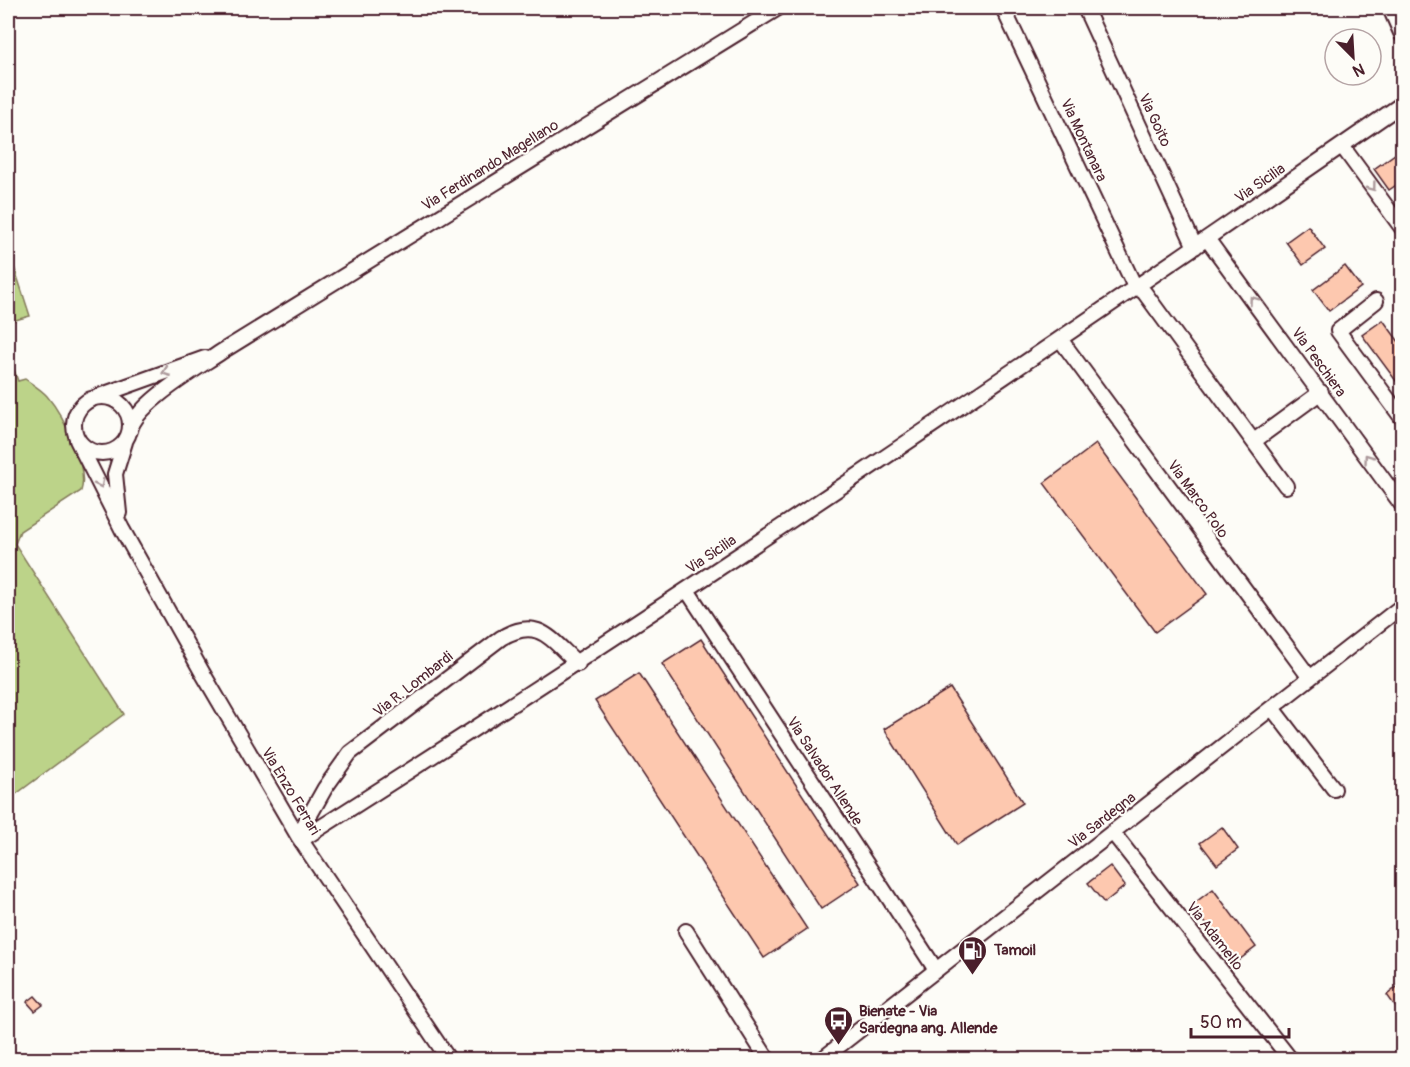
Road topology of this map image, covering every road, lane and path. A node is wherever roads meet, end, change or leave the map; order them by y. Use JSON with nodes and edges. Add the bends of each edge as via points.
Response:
{"nodes":[{"id":1,"x":778,"y":8,"type":"edge"},
{"id":2,"x":1003,"y":8,"type":"edge"},
{"id":3,"x":1084,"y":8,"type":"edge"},
{"id":4,"x":1390,"y":8,"type":"edge"},
{"id":5,"x":1402,"y":35,"type":"edge"},
{"id":6,"x":1402,"y":104,"type":"edge"},
{"id":7,"x":1342,"y":146,"type":"junction"},
{"id":8,"x":1402,"y":228,"type":"edge"},
{"id":9,"x":1208,"y":240,"type":"junction"},
{"id":10,"x":1196,"y":247,"type":"junction"},
{"id":11,"x":1135,"y":288,"type":"junction"},
{"id":12,"x":1376,"y":301,"type":"dead end"},
{"id":13,"x":1060,"y":339,"type":"junction"},
{"id":14,"x":221,"y":352,"type":"junction"},
{"id":15,"x":1321,"y":392,"type":"junction"},
{"id":16,"x":99,"y":396,"type":"junction"},
{"id":17,"x":1402,"y":418,"type":"edge"},
{"id":18,"x":127,"y":437,"type":"junction"},
{"id":19,"x":77,"y":440,"type":"junction"},
{"id":20,"x":1254,"y":441,"type":"junction"},
{"id":21,"x":1286,"y":486,"type":"dead end"},
{"id":22,"x":1402,"y":505,"type":"edge"},
{"id":23,"x":122,"y":529,"type":"junction"},
{"id":24,"x":687,"y":590,"type":"junction"},
{"id":25,"x":1402,"y":606,"type":"edge"},
{"id":26,"x":578,"y":664,"type":"junction"},
{"id":27,"x":1310,"y":678,"type":"junction"},
{"id":28,"x":1272,"y":708,"type":"junction"},
{"id":29,"x":1334,"y":789,"type":"dead end"},
{"id":30,"x":1113,"y":833,"type":"junction"},
{"id":31,"x":300,"y":838,"type":"junction"},
{"id":32,"x":686,"y":931,"type":"dead end"},
{"id":33,"x":936,"y":970,"type":"junction"},
{"id":34,"x":449,"y":1059,"type":"edge"},
{"id":35,"x":768,"y":1059,"type":"edge"},
{"id":36,"x":821,"y":1059,"type":"edge"},
{"id":37,"x":1291,"y":1059,"type":"edge"}],
"edges":[{"from":1,"to":14,"type":"street","name":"Via Ferdinando Magellano"},
{"from":2,"to":11,"type":"street","name":"Via Montanara"},
{"from":3,"to":10,"type":"street","name":"Via Goito"},
{"from":4,"to":5,"type":"street"},
{"from":6,"to":7,"type":"street","name":"Via Sicilia"},
{"from":7,"to":8,"type":"street","one_way":true},
{"from":7,"to":9,"type":"street","name":"Via Sicilia"},
{"from":9,"to":10,"type":"street","name":"Via Sicilia"},
{"from":15,"to":9,"type":"street","name":"Via Peschiera","one_way":true},
{"from":10,"to":11,"type":"street","name":"Via Sicilia"},
{"from":11,"to":13,"type":"street","name":"Via Sicilia"},
{"from":11,"to":20,"type":"street","via":[[1144,292]]},
{"from":12,"to":17,"type":"street","via":[[1338,331]]},
{"from":13,"to":24,"type":"street","name":"Via Sicilia"},
{"from":13,"to":27,"type":"street","name":"Via Marco Polo"},
{"from":14,"to":16,"type":"street","name":"Via Ferdinando Magellano","one_way":true},
{"from":14,"to":18,"type":"street","name":"Via Ferdinando Magellano","via":[[146,406],[131,422]]},
{"from":15,"to":20,"type":"street"},
{"from":22,"to":15,"type":"street","name":"Via Peschiera","one_way":true},
{"from":16,"to":18,"type":"street","via":[[108,396],[123,406],[130,422]]},
{"from":16,"to":19,"type":"street","via":[[77,410],[73,425]]},
{"from":18,"to":19,"type":"street","via":[[118,448],[100,453]]},
{"from":18,"to":23,"type":"street","name":"Via Enzo Ferrari","via":[[115,474]]},
{"from":19,"to":23,"type":"street","name":"Via Enzo Ferrari","one_way":true},
{"from":20,"to":21,"type":"street"},
{"from":23,"to":31,"type":"street","name":"Via Enzo Ferrari"},
{"from":24,"to":26,"type":"street","name":"Via Sicilia"},
{"from":24,"to":33,"type":"street","name":"Via Salvador Allende"},
{"from":25,"to":27,"type":"street","name":"Via Sardegna"},
{"from":26,"to":31,"type":"street","name":"Via Sicilia"},
{"from":26,"to":31,"type":"street","name":"Via R. Lombardi","via":[[543,632],[530,627],[501,638],[350,753],[325,788]]},
{"from":27,"to":28,"type":"street","name":"Via Sardegna"},
{"from":28,"to":29,"type":"street"},
{"from":28,"to":30,"type":"street","name":"Via Sardegna"},
{"from":30,"to":33,"type":"street","name":"Via Sardegna"},
{"from":30,"to":37,"type":"street","name":"Via Adamello"},
{"from":31,"to":34,"type":"street","name":"Via Enzo Ferrari"},
{"from":32,"to":35,"type":"street"},
{"from":33,"to":36,"type":"street","name":"Via Sardegna"}]}
